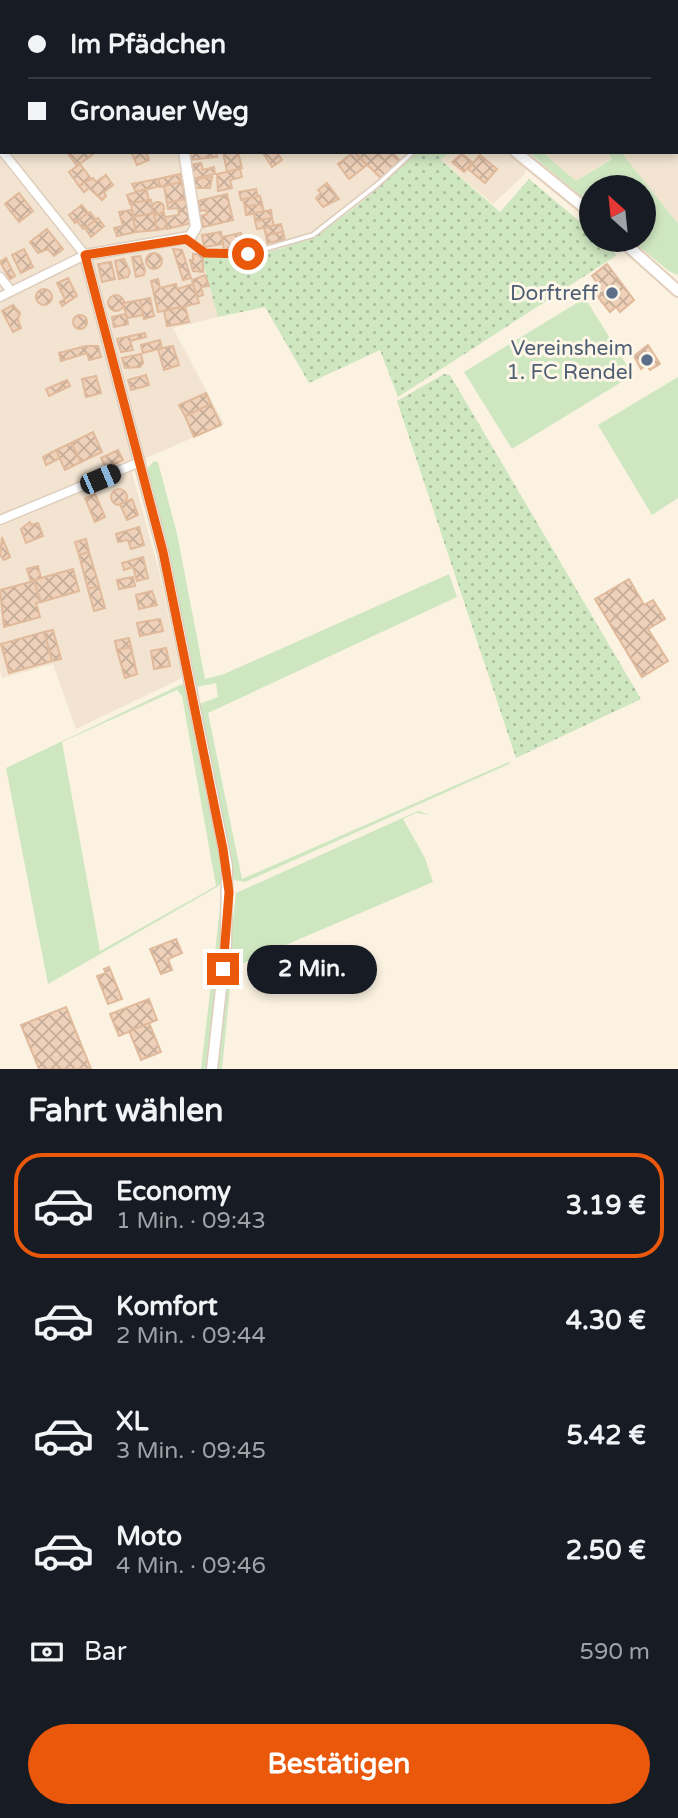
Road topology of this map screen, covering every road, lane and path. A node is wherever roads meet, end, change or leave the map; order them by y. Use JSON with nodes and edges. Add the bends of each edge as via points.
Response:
{"nodes":[{"id":1,"x":5,"y":154,"type":"edge"},
{"id":2,"x":184,"y":154,"type":"edge"},
{"id":3,"x":411,"y":154,"type":"edge"},
{"id":4,"x":518,"y":154,"type":"edge"},
{"id":5,"x":579,"y":203,"type":"edge"},
{"id":6,"x":186,"y":239,"type":"junction"},
{"id":7,"x":635,"y":252,"type":"edge"},
{"id":8,"x":85,"y":255,"type":"junction"},
{"id":9,"x":0,"y":277,"type":"edge"},
{"id":10,"x":675,"y":286,"type":"edge"},
{"id":11,"x":11,"y":291,"type":"junction"},
{"id":12,"x":0,"y":297,"type":"edge"},
{"id":13,"x":140,"y":462,"type":"junction"},
{"id":14,"x":0,"y":520,"type":"edge"},
{"id":15,"x":212,"y":1069,"type":"edge"}],
"edges":[{"from":1,"to":8,"type":"street"},
{"from":2,"to":6,"type":"street","via":[[196,227]]},
{"from":3,"to":6,"type":"lane","via":[[313,235],[248,254],[205,253]]},
{"from":4,"to":5,"type":"main road"},
{"from":6,"to":8,"type":"street"},
{"from":7,"to":10,"type":"main road"},
{"from":8,"to":11,"type":"street"},
{"from":8,"to":13,"type":"street"},
{"from":9,"to":11,"type":"street"},
{"from":11,"to":12,"type":"street"},
{"from":13,"to":14,"type":"street"},
{"from":13,"to":15,"type":"street","via":[[163,552],[227,866],[226,944]]}]}
